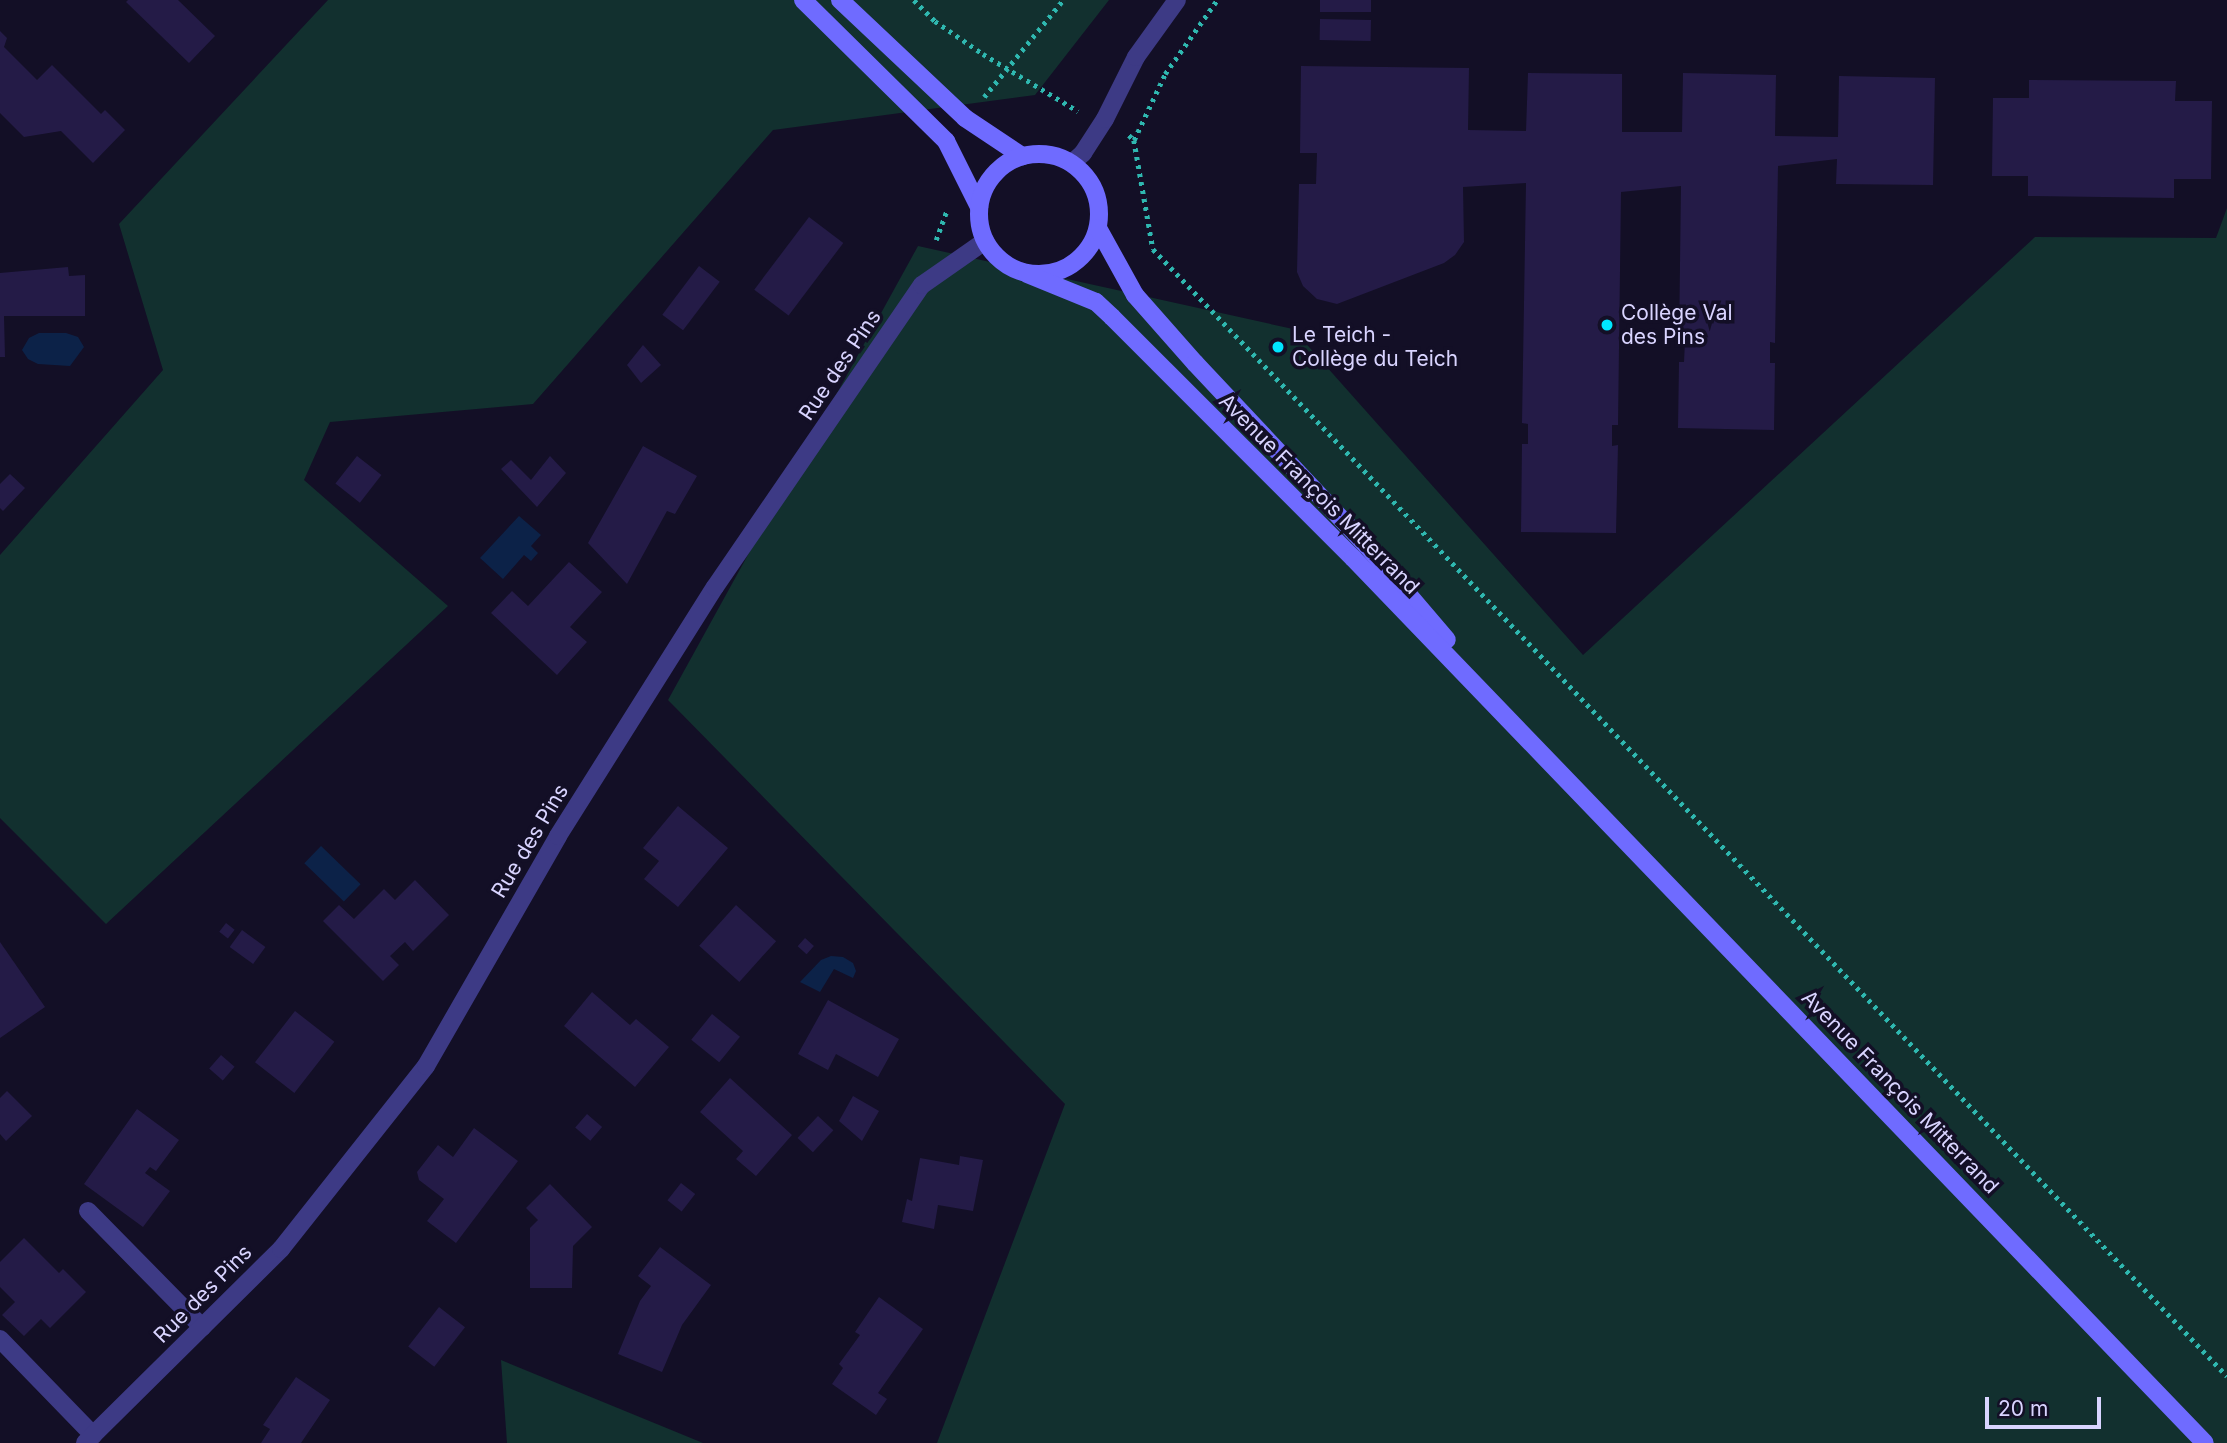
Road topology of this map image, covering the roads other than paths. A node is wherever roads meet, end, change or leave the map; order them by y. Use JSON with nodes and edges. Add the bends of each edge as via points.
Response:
{"nodes":[{"id":1,"x":803,"y":0,"type":"edge"},
{"id":2,"x":840,"y":0,"type":"edge"},
{"id":3,"x":1177,"y":0,"type":"edge"},
{"id":4,"x":1022,"y":156,"type":"junction"},
{"id":5,"x":1072,"y":163,"type":"junction"},
{"id":6,"x":979,"y":207,"type":"junction"},
{"id":7,"x":1098,"y":228,"type":"junction"},
{"id":8,"x":985,"y":241,"type":"junction"},
{"id":9,"x":1027,"y":274,"type":"junction"},
{"id":10,"x":1560,"y":773,"type":"junction"},
{"id":11,"x":88,"y":1212,"type":"dead end"},
{"id":12,"x":202,"y":1327,"type":"junction"},
{"id":13,"x":0,"y":1339,"type":"edge"},
{"id":14,"x":89,"y":1439,"type":"edge"},
{"id":15,"x":2205,"y":1443,"type":"edge"}],
"edges":[{"from":1,"to":6,"type":"main road","via":[[946,141]]},
{"from":2,"to":4,"type":"main road","via":[[965,118]]},
{"from":3,"to":5,"type":"street","via":[[1136,57],[1105,119]]},
{"from":4,"to":5,"type":"main road","via":[[1056,156]]},
{"from":4,"to":6,"type":"main road","via":[[993,175]]},
{"from":5,"to":7,"type":"main road","via":[[1095,191]]},
{"from":6,"to":8,"type":"main road"},
{"from":7,"to":9,"type":"main road","via":[[1079,260],[1063,270]]},
{"from":7,"to":10,"type":"main road","name":"Avenue François Mitterrand","via":[[1135,295],[1367,545]]},
{"from":8,"to":9,"type":"main road","via":[[995,256]]},
{"from":8,"to":12,"type":"street","name":"Rue des Pins","via":[[922,285],[715,587],[558,836],[426,1066],[281,1249]]},
{"from":9,"to":10,"type":"main road","name":"Avenue François Mitterrand","via":[[1096,302]]},
{"from":10,"to":15,"type":"main road","name":"Avenue François Mitterrand"},
{"from":11,"to":12,"type":"street"},
{"from":12,"to":14,"type":"street","name":"Rue des Pins"},
{"from":13,"to":14,"type":"street"}]}
